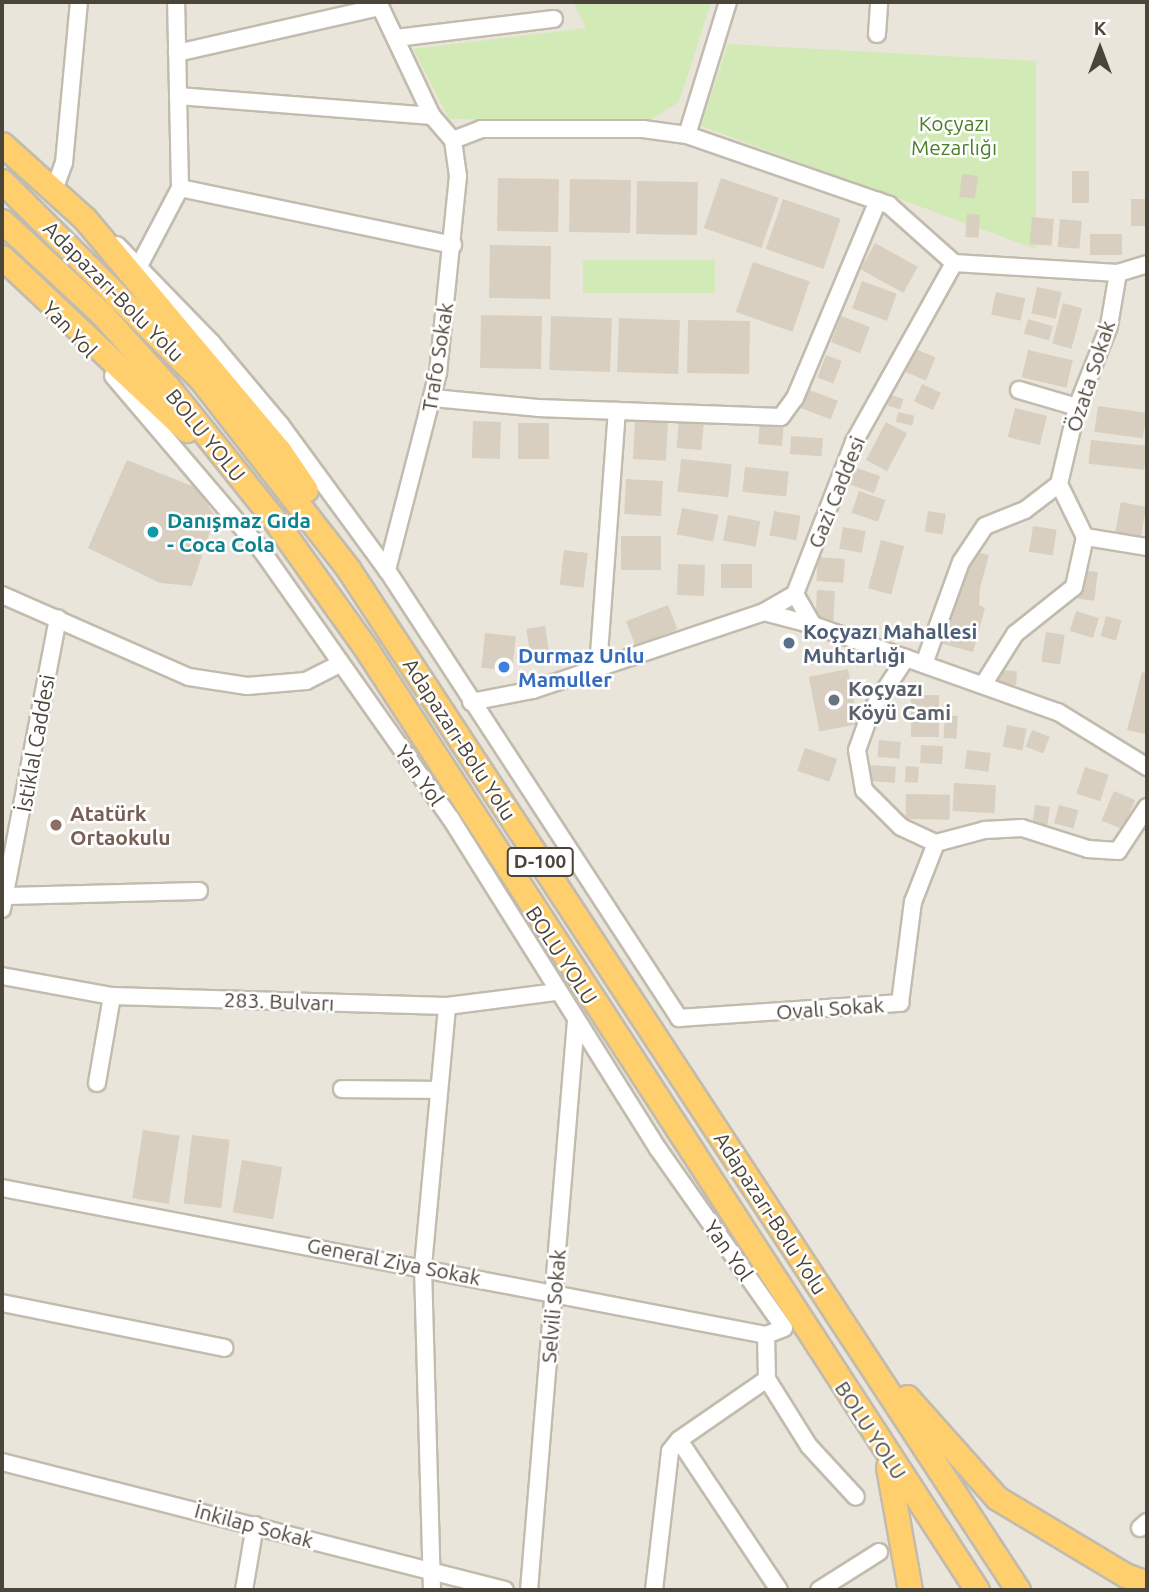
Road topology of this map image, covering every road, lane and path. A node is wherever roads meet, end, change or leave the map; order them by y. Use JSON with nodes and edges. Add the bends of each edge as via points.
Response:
{"nodes":[{"id":1,"x":79,"y":2,"type":"edge"},
{"id":2,"x":176,"y":2,"type":"edge"},
{"id":3,"x":728,"y":2,"type":"edge"},
{"id":4,"x":879,"y":2,"type":"edge"},
{"id":5,"x":379,"y":4,"type":"edge"},
{"id":6,"x":554,"y":19,"type":"dead end"},
{"id":7,"x":877,"y":34,"type":"dead end"},
{"id":8,"x":396,"y":38,"type":"junction"},
{"id":9,"x":177,"y":53,"type":"junction"},
{"id":10,"x":178,"y":96,"type":"junction"},
{"id":11,"x":432,"y":116,"type":"junction"},
{"id":12,"x":687,"y":135,"type":"junction"},
{"id":13,"x":453,"y":140,"type":"junction"},
{"id":14,"x":2,"y":144,"type":"edge"},
{"id":15,"x":2,"y":181,"type":"edge"},
{"id":16,"x":180,"y":188,"type":"junction"},
{"id":17,"x":54,"y":190,"type":"junction"},
{"id":18,"x":878,"y":201,"type":"junction"},
{"id":19,"x":85,"y":219,"type":"junction"},
{"id":20,"x":2,"y":221,"type":"edge"},
{"id":21,"x":453,"y":245,"type":"junction"},
{"id":22,"x":3,"y":258,"type":"edge"},
{"id":23,"x":954,"y":263,"type":"junction"},
{"id":24,"x":140,"y":264,"type":"junction"},
{"id":25,"x":1147,"y":264,"type":"edge"},
{"id":26,"x":1118,"y":273,"type":"junction"},
{"id":27,"x":1019,"y":390,"type":"dead end"},
{"id":28,"x":433,"y":398,"type":"junction"},
{"id":29,"x":1077,"y":407,"type":"junction"},
{"id":30,"x":617,"y":411,"type":"junction"},
{"id":31,"x":1059,"y":484,"type":"junction"},
{"id":32,"x":273,"y":518,"type":"junction"},
{"id":33,"x":1085,"y":537,"type":"junction"},
{"id":34,"x":1147,"y":547,"type":"edge"},
{"id":35,"x":349,"y":570,"type":"junction"},
{"id":36,"x":387,"y":570,"type":"junction"},
{"id":37,"x":795,"y":594,"type":"junction"},
{"id":38,"x":2,"y":595,"type":"edge"},
{"id":39,"x":764,"y":612,"type":"junction"},
{"id":40,"x":58,"y":618,"type":"junction"},
{"id":41,"x":813,"y":625,"type":"junction"},
{"id":42,"x":906,"y":658,"type":"junction"},
{"id":43,"x":341,"y":663,"type":"junction"},
{"id":44,"x":924,"y":664,"type":"junction"},
{"id":45,"x":598,"y":668,"type":"junction"},
{"id":46,"x":983,"y":685,"type":"junction"},
{"id":47,"x":471,"y":702,"type":"junction"},
{"id":48,"x":1147,"y":767,"type":"edge"},
{"id":49,"x":1147,"y":807,"type":"edge"},
{"id":50,"x":936,"y":844,"type":"junction"},
{"id":51,"x":199,"y":891,"type":"dead end"},
{"id":52,"x":4,"y":903,"type":"edge"},
{"id":53,"x":2,"y":975,"type":"edge"},
{"id":54,"x":557,"y":992,"type":"junction"},
{"id":55,"x":112,"y":996,"type":"junction"},
{"id":56,"x":447,"y":1006,"type":"junction"},
{"id":57,"x":576,"y":1021,"type":"junction"},
{"id":58,"x":97,"y":1083,"type":"dead end"},
{"id":59,"x":342,"y":1089,"type":"dead end"},
{"id":60,"x":439,"y":1090,"type":"junction"},
{"id":61,"x":2,"y":1188,"type":"edge"},
{"id":62,"x":423,"y":1266,"type":"junction"},
{"id":63,"x":554,"y":1292,"type":"junction"},
{"id":64,"x":825,"y":1295,"type":"junction"},
{"id":65,"x":2,"y":1303,"type":"edge"},
{"id":66,"x":766,"y":1335,"type":"junction"},
{"id":67,"x":225,"y":1348,"type":"dead end"},
{"id":68,"x":767,"y":1379,"type":"junction"},
{"id":69,"x":861,"y":1414,"type":"junction"},
{"id":70,"x":679,"y":1440,"type":"junction"},
{"id":71,"x":2,"y":1462,"type":"edge"},
{"id":72,"x":856,"y":1497,"type":"dead end"},
{"id":73,"x":255,"y":1525,"type":"junction"},
{"id":74,"x":879,"y":1552,"type":"dead end"},
{"id":75,"x":432,"y":1572,"type":"junction"},
{"id":76,"x":1147,"y":1583,"type":"edge"},
{"id":77,"x":244,"y":1590,"type":"edge"},
{"id":78,"x":432,"y":1590,"type":"edge"},
{"id":79,"x":505,"y":1590,"type":"edge"},
{"id":80,"x":529,"y":1590,"type":"edge"},
{"id":81,"x":654,"y":1590,"type":"edge"},
{"id":82,"x":779,"y":1590,"type":"edge"},
{"id":83,"x":819,"y":1590,"type":"edge"},
{"id":84,"x":910,"y":1590,"type":"edge"},
{"id":85,"x":977,"y":1590,"type":"edge"},
{"id":86,"x":1018,"y":1590,"type":"edge"}],
"edges":[{"from":1,"to":17,"type":"street","via":[[64,163]]},
{"from":2,"to":9,"type":"street"},
{"from":3,"to":12,"type":"street"},
{"from":4,"to":7,"type":"street"},
{"from":5,"to":8,"type":"street"},
{"from":5,"to":9,"type":"street"},
{"from":6,"to":8,"type":"street"},
{"from":8,"to":11,"type":"street"},
{"from":9,"to":10,"type":"street"},
{"from":10,"to":11,"type":"street"},
{"from":10,"to":16,"type":"street"},
{"from":11,"to":13,"type":"street"},
{"from":12,"to":13,"type":"street","via":[[643,130],[481,129]]},
{"from":12,"to":18,"type":"street"},
{"from":13,"to":21,"type":"street","name":"Trafo Sokak","via":[[458,176]]},
{"from":14,"to":17,"type":"highway"},
{"from":15,"to":35,"type":"highway","name":"Adapazarı-Bolu Yolu","number":"D-100","via":[[199,377]]},
{"from":16,"to":21,"type":"street"},
{"from":16,"to":24,"type":"street"},
{"from":17,"to":19,"type":"highway"},
{"from":18,"to":23,"type":"street","via":[[889,205]]},
{"from":18,"to":30,"type":"street","via":[[795,398],[781,417]]},
{"from":19,"to":24,"type":"street"},
{"from":19,"to":35,"type":"highway","via":[[279,450],[319,509]]},
{"from":20,"to":32,"type":"highway","name":"BOLU YOLU","number":"D-100","via":[[126,341]]},
{"from":21,"to":28,"type":"street","name":"Trafo Sokak"},
{"from":22,"to":32,"type":"highway","via":[[164,408]]},
{"from":22,"to":43,"type":"street","name":"Yan Yol","via":[[157,422],[262,551]]},
{"from":23,"to":26,"type":"street"},
{"from":23,"to":37,"type":"street","name":"Gazi Caddesi","via":[[855,442]]},
{"from":24,"to":36,"type":"street","via":[[280,425]]},
{"from":25,"to":26,"type":"street"},
{"from":26,"to":29,"type":"street","name":"Özata Sokak","via":[[1109,326]]},
{"from":27,"to":29,"type":"street"},
{"from":28,"to":30,"type":"street"},
{"from":28,"to":36,"type":"street","name":"Trafo Sokak"},
{"from":29,"to":31,"type":"street","name":"Özata Sokak"},
{"from":30,"to":45,"type":"street"},
{"from":31,"to":33,"type":"street"},
{"from":31,"to":44,"type":"street","via":[[1025,510],[985,526],[961,562]]},
{"from":32,"to":69,"type":"highway","name":"BOLU YOLU","number":"D-100","via":[[367,650]]},
{"from":33,"to":34,"type":"street"},
{"from":33,"to":46,"type":"street","via":[[1074,587],[1015,634]]},
{"from":35,"to":64,"type":"highway","name":"Adapazarı-Bolu Yolu","number":"D-100"},
{"from":36,"to":47,"type":"street"},
{"from":37,"to":39,"type":"street"},
{"from":37,"to":41,"type":"street"},
{"from":38,"to":40,"type":"street"},
{"from":39,"to":41,"type":"street"},
{"from":39,"to":45,"type":"street"},
{"from":40,"to":43,"type":"street","via":[[201,679],[247,686],[306,681]]},
{"from":40,"to":52,"type":"street","name":"İstiklal Caddesi"},
{"from":41,"to":42,"type":"street"},
{"from":42,"to":44,"type":"street"},
{"from":42,"to":50,"type":"street","via":[[871,711],[856,750],[864,790],[901,827]]},
{"from":43,"to":54,"type":"street","name":"Yan Yol","via":[[451,819]]},
{"from":44,"to":46,"type":"street"},
{"from":45,"to":47,"type":"street","via":[[533,690]]},
{"from":46,"to":48,"type":"street","via":[[1058,712]]},
{"from":47,"to":50,"type":"street","name":"Ovalı Sokak","via":[[679,1018],[900,1003],[912,902]]},
{"from":49,"to":50,"type":"street","via":[[1118,851],[1088,849],[1021,828],[985,830]]},
{"from":51,"to":52,"type":"street"},
{"from":53,"to":55,"type":"street","name":"283. Bulvarı"},
{"from":54,"to":56,"type":"street","name":"283. Bulvarı"},
{"from":54,"to":57,"type":"street","name":"Yan Yol"},
{"from":55,"to":56,"type":"street","name":"283. Bulvarı"},
{"from":55,"to":58,"type":"street"},
{"from":56,"to":60,"type":"street"},
{"from":57,"to":63,"type":"street","name":"Selvili Sokak"},
{"from":57,"to":66,"type":"street","name":"Yan Yol","via":[[658,1149],[784,1328]]},
{"from":59,"to":60,"type":"street"},
{"from":60,"to":62,"type":"street"},
{"from":61,"to":62,"type":"street","name":"General Ziya Sokak"},
{"from":62,"to":63,"type":"street","name":"General Ziya Sokak"},
{"from":62,"to":75,"type":"street"},
{"from":63,"to":66,"type":"street","name":"General Ziya Sokak"},
{"from":63,"to":80,"type":"street","name":"Selvili Sokak"},
{"from":64,"to":76,"type":"highway","via":[[945,1444],[997,1498],[1125,1575]]},
{"from":64,"to":86,"type":"highway","name":"Adapazarı-Bolu Yolu","number":"D-100"},
{"from":65,"to":67,"type":"street"},
{"from":66,"to":68,"type":"street"},
{"from":68,"to":70,"type":"street"},
{"from":68,"to":72,"type":"street","via":[[809,1446]]},
{"from":69,"to":84,"type":"highway","via":[[893,1476]]},
{"from":69,"to":85,"type":"highway","name":"BOLU YOLU","number":"D-100"},
{"from":70,"to":81,"type":"street","via":[[670,1451]]},
{"from":70,"to":82,"type":"street"},
{"from":71,"to":73,"type":"street","name":"İnkilap Sokak"},
{"from":73,"to":75,"type":"street","name":"İnkilap Sokak"},
{"from":73,"to":77,"type":"street"},
{"from":74,"to":83,"type":"street"},
{"from":75,"to":78,"type":"street"},
{"from":75,"to":79,"type":"street","name":"İnkilap Sokak"}]}
